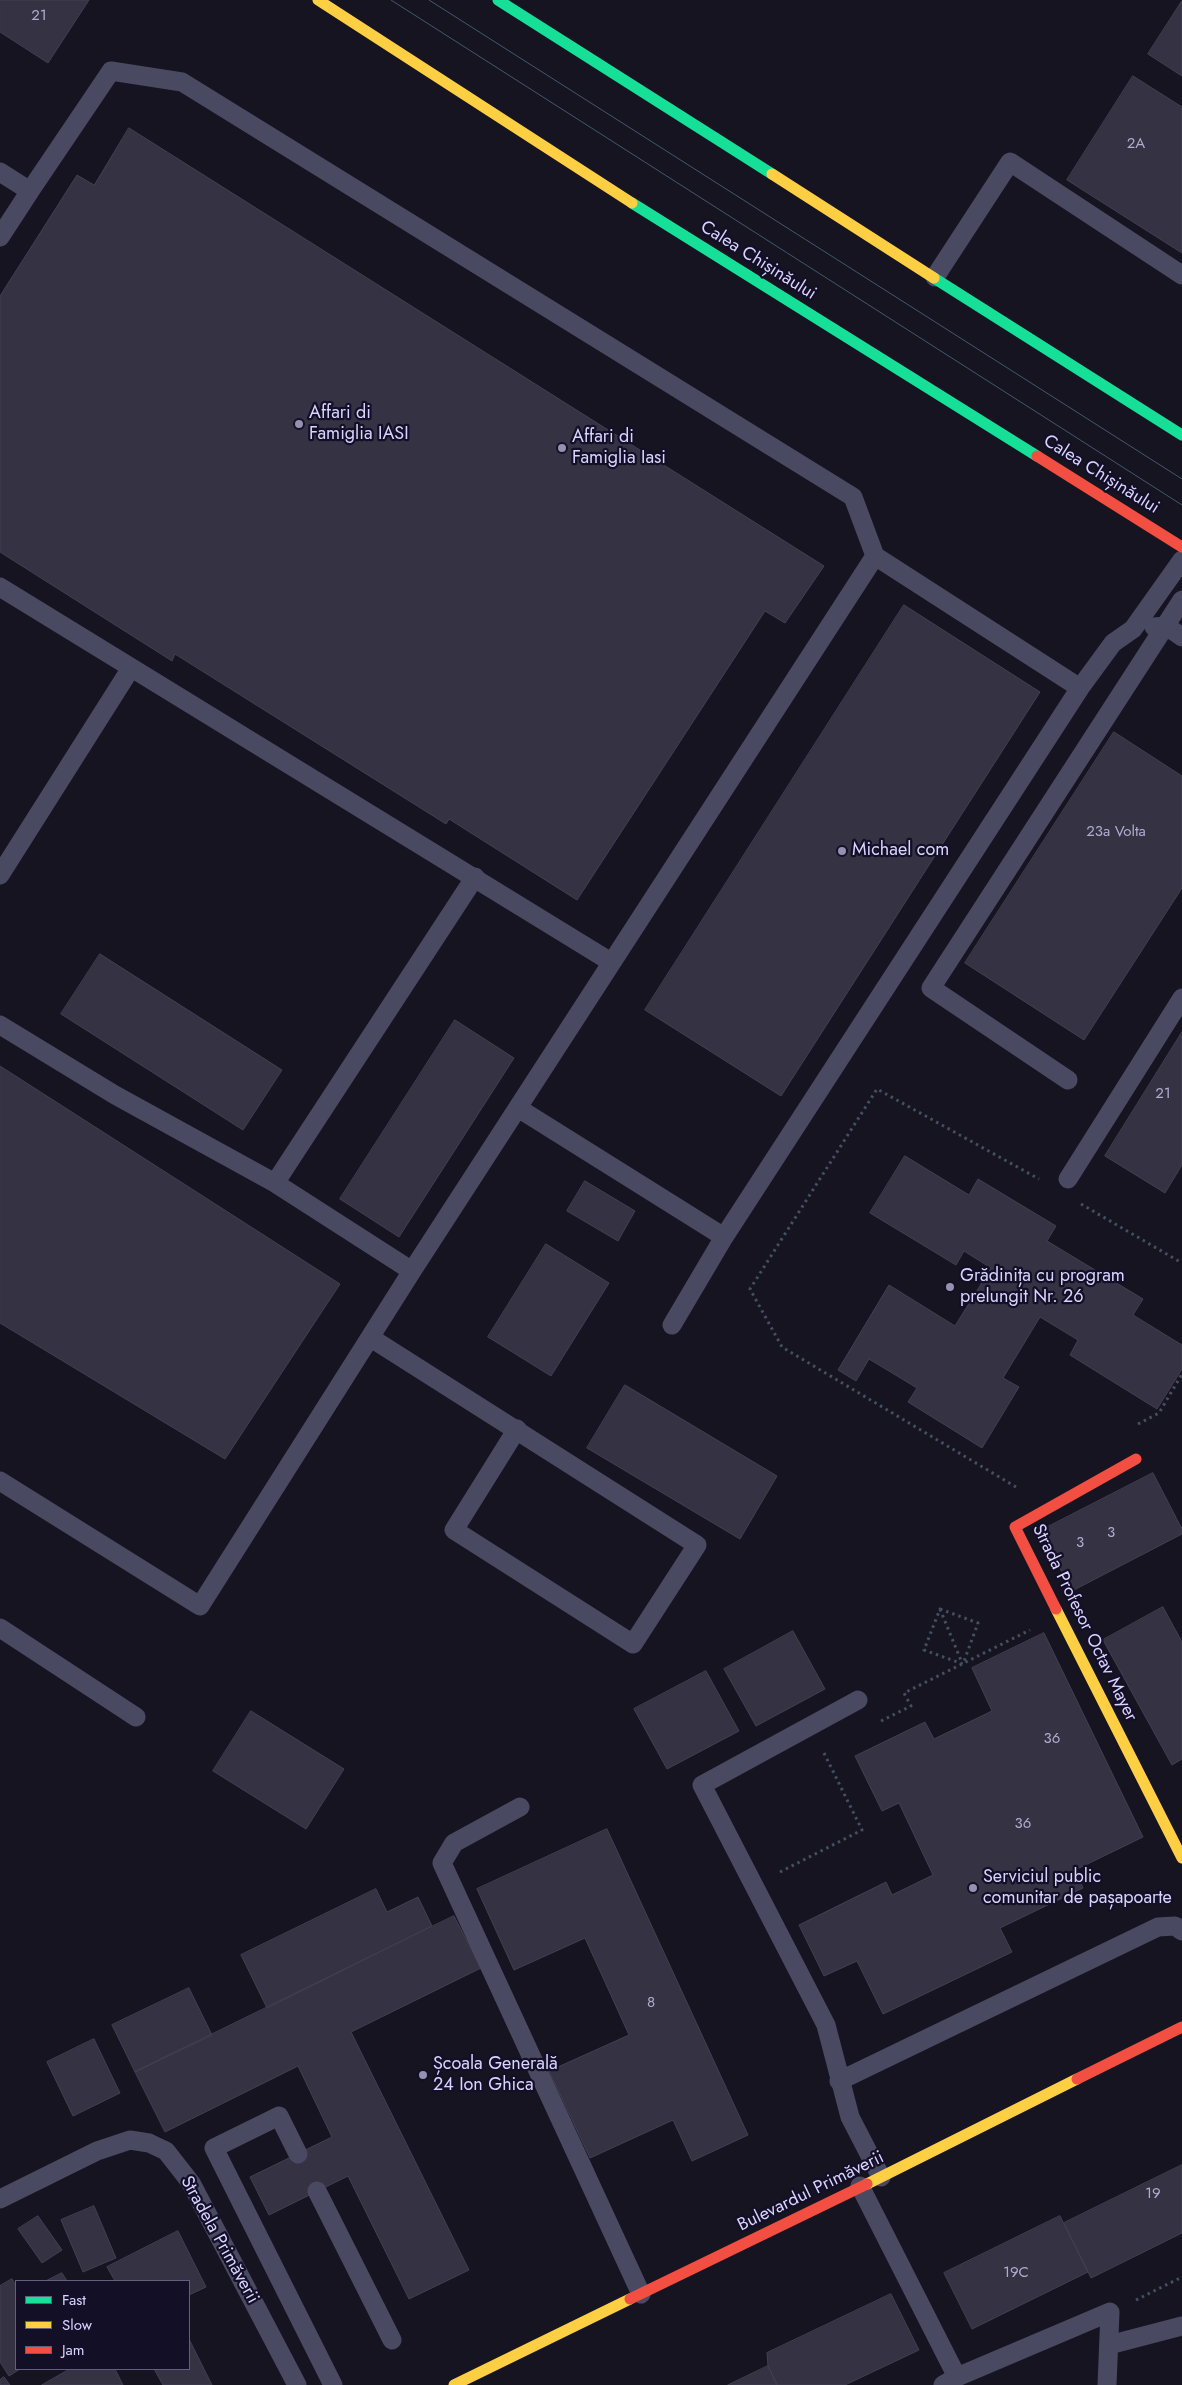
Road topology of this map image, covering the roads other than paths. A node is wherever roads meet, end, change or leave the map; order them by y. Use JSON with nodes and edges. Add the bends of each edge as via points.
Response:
{"nodes":[{"id":1,"x":318,"y":0,"type":"edge"},
{"id":2,"x":498,"y":0,"type":"edge"},
{"id":3,"x":0,"y":172,"type":"edge"},
{"id":4,"x":30,"y":191,"type":"junction"},
{"id":5,"x":0,"y":237,"type":"edge"},
{"id":6,"x":1182,"y":275,"type":"edge"},
{"id":7,"x":935,"y":278,"type":"junction"},
{"id":8,"x":1182,"y":435,"type":"edge"},
{"id":9,"x":1182,"y":547,"type":"edge"},
{"id":10,"x":875,"y":556,"type":"junction"},
{"id":11,"x":1182,"y":560,"type":"edge"},
{"id":12,"x":0,"y":587,"type":"edge"},
{"id":13,"x":1182,"y":600,"type":"edge"},
{"id":14,"x":1166,"y":626,"type":"junction"},
{"id":15,"x":1133,"y":629,"type":"junction"},
{"id":16,"x":1182,"y":637,"type":"edge"},
{"id":17,"x":131,"y":668,"type":"junction"},
{"id":18,"x":1080,"y":688,"type":"junction"},
{"id":19,"x":0,"y":875,"type":"edge"},
{"id":20,"x":475,"y":877,"type":"junction"},
{"id":21,"x":611,"y":962,"type":"junction"},
{"id":22,"x":1182,"y":998,"type":"edge"},
{"id":23,"x":0,"y":1024,"type":"edge"},
{"id":24,"x":1068,"y":1080,"type":"dead end"},
{"id":25,"x":518,"y":1108,"type":"junction"},
{"id":26,"x":1068,"y":1179,"type":"dead end"},
{"id":27,"x":275,"y":1182,"type":"junction"},
{"id":28,"x":724,"y":1237,"type":"junction"},
{"id":29,"x":412,"y":1271,"type":"junction"},
{"id":30,"x":672,"y":1325,"type":"dead end"},
{"id":31,"x":370,"y":1338,"type":"junction"},
{"id":32,"x":517,"y":1429,"type":"junction"},
{"id":33,"x":1136,"y":1460,"type":"dead end"},
{"id":34,"x":0,"y":1481,"type":"edge"},
{"id":35,"x":0,"y":1628,"type":"edge"},
{"id":36,"x":858,"y":1700,"type":"dead end"},
{"id":37,"x":136,"y":1717,"type":"dead end"},
{"id":38,"x":520,"y":1807,"type":"dead end"},
{"id":39,"x":1182,"y":1858,"type":"edge"},
{"id":40,"x":1182,"y":1931,"type":"edge"},
{"id":41,"x":1182,"y":2027,"type":"edge"},
{"id":42,"x":839,"y":2081,"type":"junction"},
{"id":43,"x":298,"y":2154,"type":"dead end"},
{"id":44,"x":881,"y":2177,"type":"junction"},
{"id":45,"x":860,"y":2186,"type":"junction"},
{"id":46,"x":317,"y":2191,"type":"dead end"},
{"id":47,"x":0,"y":2199,"type":"edge"},
{"id":48,"x":641,"y":2294,"type":"junction"},
{"id":49,"x":1182,"y":2326,"type":"edge"},
{"id":50,"x":392,"y":2340,"type":"dead end"},
{"id":51,"x":1109,"y":2345,"type":"junction"},
{"id":52,"x":950,"y":2381,"type":"edge"},
{"id":53,"x":297,"y":2385,"type":"edge"},
{"id":54,"x":333,"y":2385,"type":"edge"},
{"id":55,"x":454,"y":2385,"type":"edge"},
{"id":56,"x":1107,"y":2385,"type":"edge"}],
"edges":[{"from":1,"to":9,"type":"main road","name":"Calea Chișinăului","via":[[614,192]]},
{"from":2,"to":7,"type":"main road"},
{"from":3,"to":4,"type":"lane"},
{"from":4,"to":5,"type":"lane"},
{"from":4,"to":10,"type":"lane","via":[[111,70],[182,82],[852,497]]},
{"from":6,"to":7,"type":"lane","via":[[1010,162]]},
{"from":7,"to":8,"type":"main road"},
{"from":10,"to":18,"type":"lane"},
{"from":10,"to":21,"type":"lane"},
{"from":11,"to":15,"type":"lane"},
{"from":12,"to":17,"type":"lane"},
{"from":13,"to":14,"type":"lane"},
{"from":14,"to":15,"type":"lane"},
{"from":14,"to":16,"type":"lane"},
{"from":14,"to":24,"type":"lane","via":[[931,988]]},
{"from":15,"to":18,"type":"lane","via":[[1113,643]]},
{"from":17,"to":19,"type":"lane"},
{"from":17,"to":20,"type":"lane"},
{"from":18,"to":28,"type":"lane"},
{"from":20,"to":21,"type":"lane"},
{"from":20,"to":27,"type":"lane"},
{"from":21,"to":25,"type":"lane"},
{"from":22,"to":26,"type":"lane"},
{"from":23,"to":27,"type":"lane","via":[[115,1095]]},
{"from":25,"to":28,"type":"lane"},
{"from":25,"to":29,"type":"lane"},
{"from":27,"to":29,"type":"lane"},
{"from":28,"to":30,"type":"lane"},
{"from":29,"to":31,"type":"lane"},
{"from":31,"to":32,"type":"lane"},
{"from":31,"to":34,"type":"lane","via":[[200,1606]]},
{"from":32,"to":32,"type":"lane","via":[[697,1545],[633,1644],[454,1530]]},
{"from":33,"to":39,"type":"main road","name":"Strada Profesor Octav Mayer","via":[[1012,1520]]},
{"from":35,"to":37,"type":"lane"},
{"from":36,"to":42,"type":"lane","via":[[702,1785],[826,2025]]},
{"from":38,"to":48,"type":"lane","via":[[454,1843],[442,1863]]},
{"from":40,"to":42,"type":"lane","via":[[1175,1926],[1158,1927]]},
{"from":41,"to":44,"type":"main road","name":"Bulevardul Primăverii"},
{"from":42,"to":44,"type":"lane","via":[[850,2117]]},
{"from":43,"to":54,"type":"lane","via":[[279,2116],[214,2148]]},
{"from":44,"to":45,"type":"main road","name":"Bulevardul Primăverii"},
{"from":45,"to":48,"type":"main road","name":"Bulevardul Primăverii"},
{"from":45,"to":52,"type":"lane"},
{"from":46,"to":50,"type":"lane"},
{"from":47,"to":53,"type":"lane","name":"Stradela Primăverii","via":[[97,2151],[130,2140],[149,2143],[166,2151],[192,2183]]},
{"from":48,"to":55,"type":"main road","name":"Bulevardul Primăverii"},
{"from":49,"to":51,"type":"lane"},
{"from":51,"to":52,"type":"lane","via":[[1110,2312]]},
{"from":51,"to":56,"type":"lane"}]}
